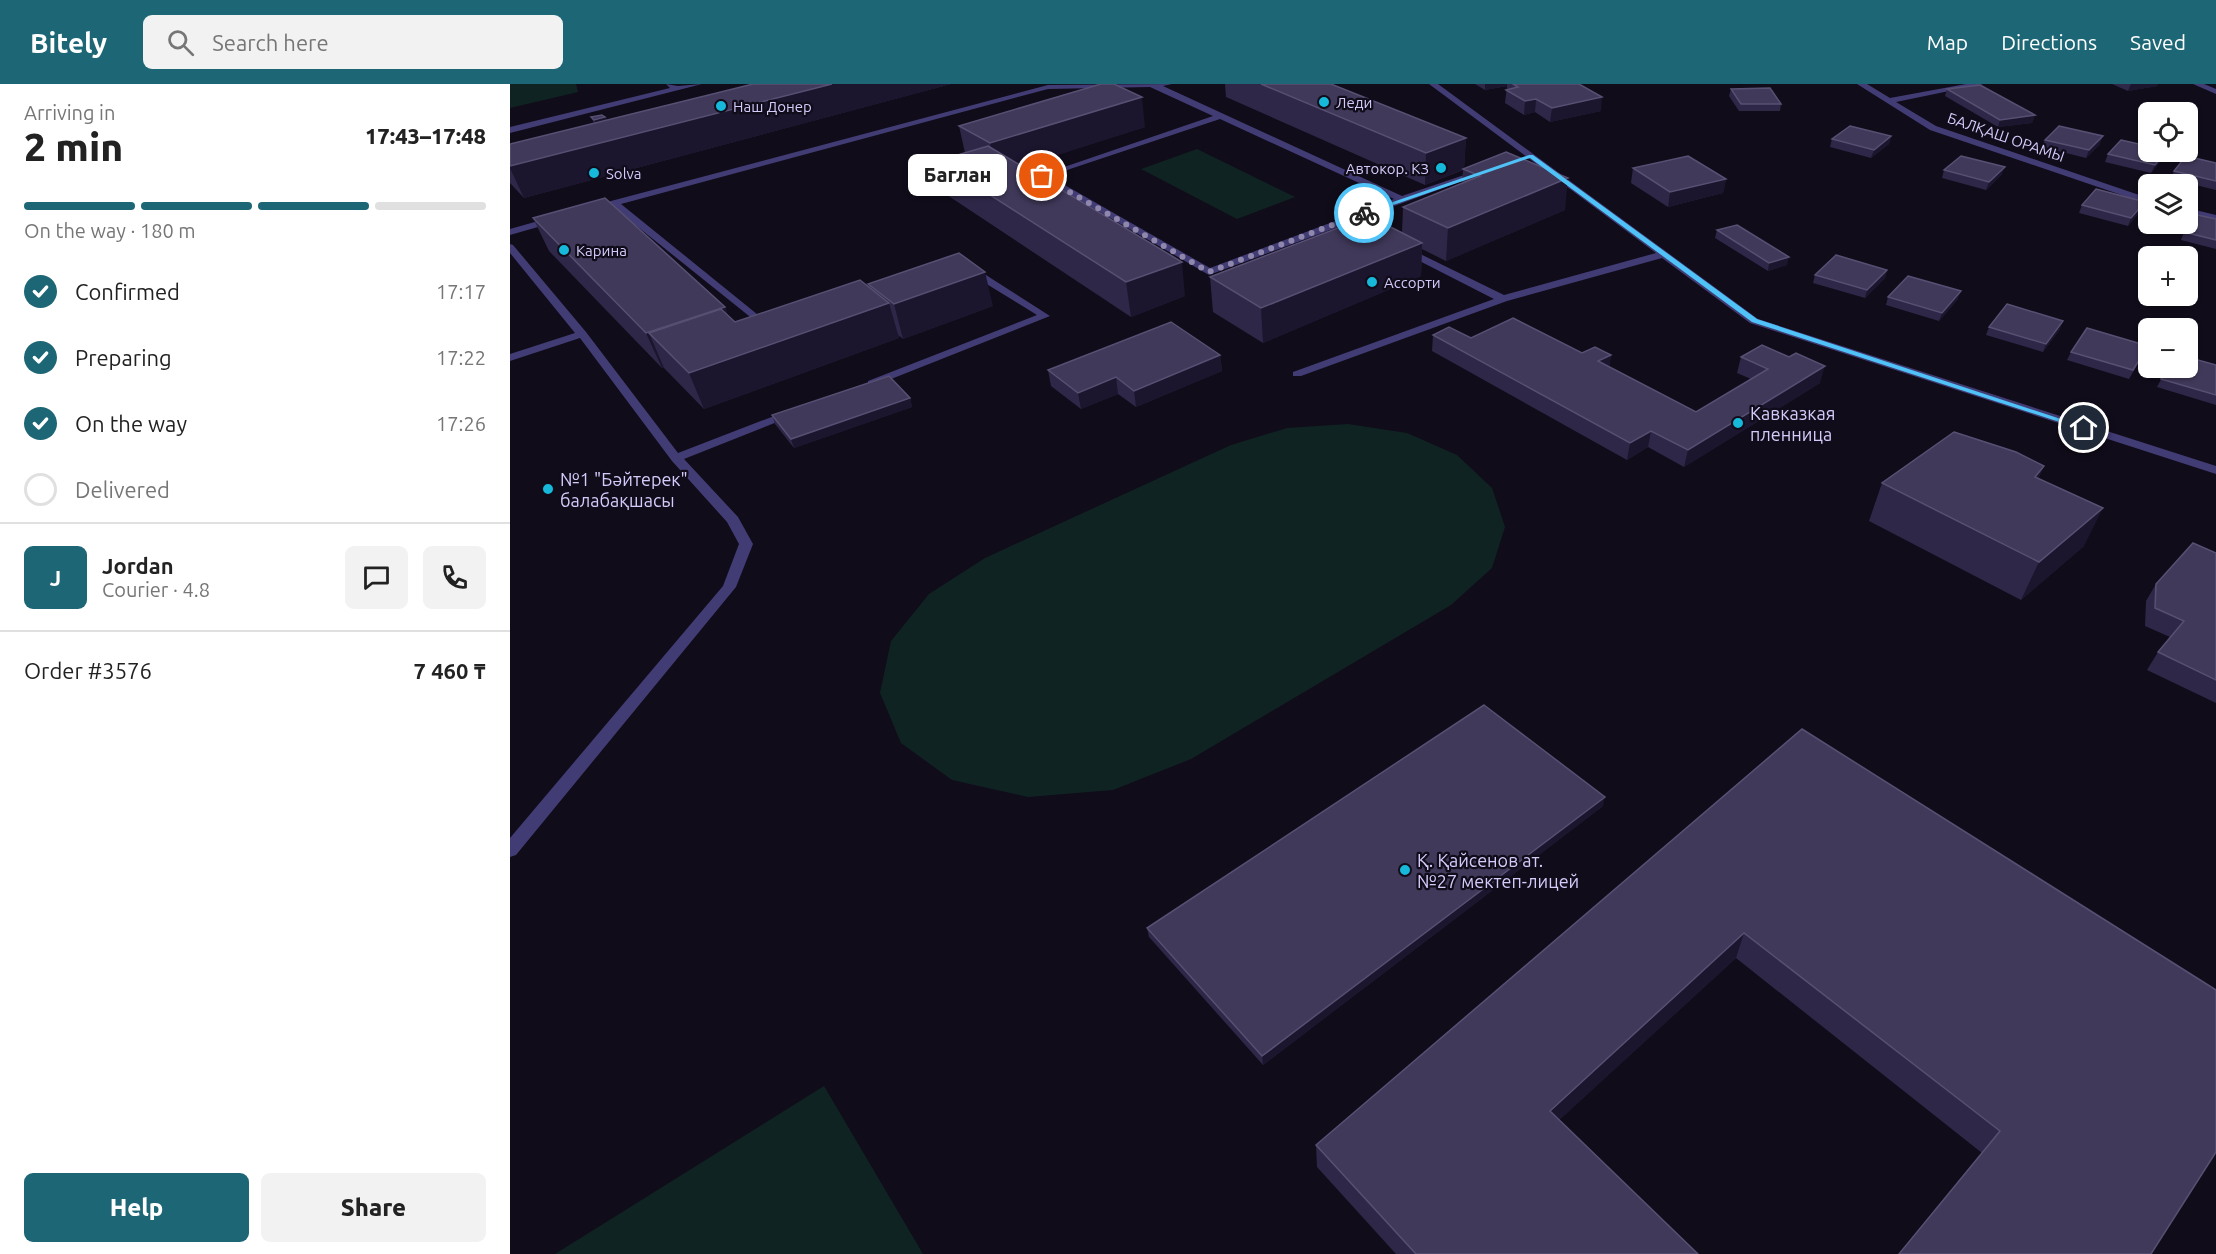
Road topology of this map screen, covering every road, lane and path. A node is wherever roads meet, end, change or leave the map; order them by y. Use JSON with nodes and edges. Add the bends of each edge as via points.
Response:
{"nodes":[{"id":1,"x":698,"y":84,"type":"edge"},
{"id":2,"x":1168,"y":84,"type":"edge"},
{"id":3,"x":1433,"y":84,"type":"edge"},
{"id":4,"x":1861,"y":84,"type":"edge"},
{"id":5,"x":1979,"y":84,"type":"edge"},
{"id":6,"x":2197,"y":84,"type":"edge"},
{"id":7,"x":1153,"y":85,"type":"edge"},
{"id":8,"x":673,"y":87,"type":"edge"},
{"id":9,"x":2216,"y":92,"type":"edge"},
{"id":10,"x":1889,"y":101,"type":"junction"},
{"id":11,"x":1221,"y":116,"type":"junction"},
{"id":12,"x":510,"y":130,"type":"edge"},
{"id":13,"x":1531,"y":156,"type":"junction"},
{"id":14,"x":1520,"y":160,"type":"edge"},
{"id":15,"x":1488,"y":170,"type":"edge"},
{"id":16,"x":2138,"y":198,"type":"edge"},
{"id":17,"x":1402,"y":199,"type":"junction"},
{"id":18,"x":614,"y":203,"type":"junction"},
{"id":19,"x":593,"y":209,"type":"edge"},
{"id":20,"x":2198,"y":214,"type":"edge"},
{"id":21,"x":562,"y":218,"type":"edge"},
{"id":22,"x":2216,"y":219,"type":"edge"},
{"id":23,"x":510,"y":232,"type":"edge"},
{"id":24,"x":1397,"y":246,"type":"edge"},
{"id":25,"x":510,"y":247,"type":"edge"},
{"id":26,"x":1664,"y":254,"type":"junction"},
{"id":27,"x":963,"y":265,"type":"edge"},
{"id":28,"x":1503,"y":299,"type":"junction"},
{"id":29,"x":780,"y":326,"type":"edge"},
{"id":30,"x":582,"y":334,"type":"junction"},
{"id":31,"x":510,"y":357,"type":"edge"},
{"id":32,"x":1297,"y":374,"type":"dead end"},
{"id":33,"x":855,"y":389,"type":"edge"},
{"id":34,"x":799,"y":411,"type":"edge"},
{"id":35,"x":676,"y":458,"type":"junction"},
{"id":36,"x":2216,"y":470,"type":"edge"},
{"id":37,"x":510,"y":850,"type":"edge"}],
"edges":[{"from":1,"to":8,"type":"street"},
{"from":2,"to":7,"type":"street"},
{"from":3,"to":13,"type":"street"},
{"from":4,"to":10,"type":"street","name":"БАЛҚАШ ОРАМЫ"},
{"from":5,"to":10,"type":"street"},
{"from":6,"to":9,"type":"street"},
{"from":7,"to":11,"type":"street"},
{"from":7,"to":18,"type":"street","via":[[1048,87]]},
{"from":8,"to":12,"type":"street"},
{"from":10,"to":16,"type":"street","name":"БАЛҚАШ ОРАМЫ","via":[[1933,128]]},
{"from":11,"to":17,"type":"street"},
{"from":11,"to":17,"type":"street","via":[[1042,176],[1209,272]]},
{"from":13,"to":14,"type":"street"},
{"from":13,"to":26,"type":"street"},
{"from":15,"to":17,"type":"street"},
{"from":18,"to":19,"type":"street"},
{"from":18,"to":29,"type":"street","via":[[769,329]]},
{"from":20,"to":22,"type":"street"},
{"from":21,"to":23,"type":"street"},
{"from":24,"to":28,"type":"street"},
{"from":25,"to":30,"type":"street"},
{"from":26,"to":28,"type":"street"},
{"from":26,"to":36,"type":"street","via":[[1754,321]]},
{"from":27,"to":33,"type":"street","via":[[1045,316]]},
{"from":28,"to":32,"type":"street"},
{"from":30,"to":31,"type":"street"},
{"from":30,"to":35,"type":"street"},
{"from":34,"to":35,"type":"street"},
{"from":35,"to":37,"type":"street","via":[[733,520],[746,544],[729,587]]}]}
